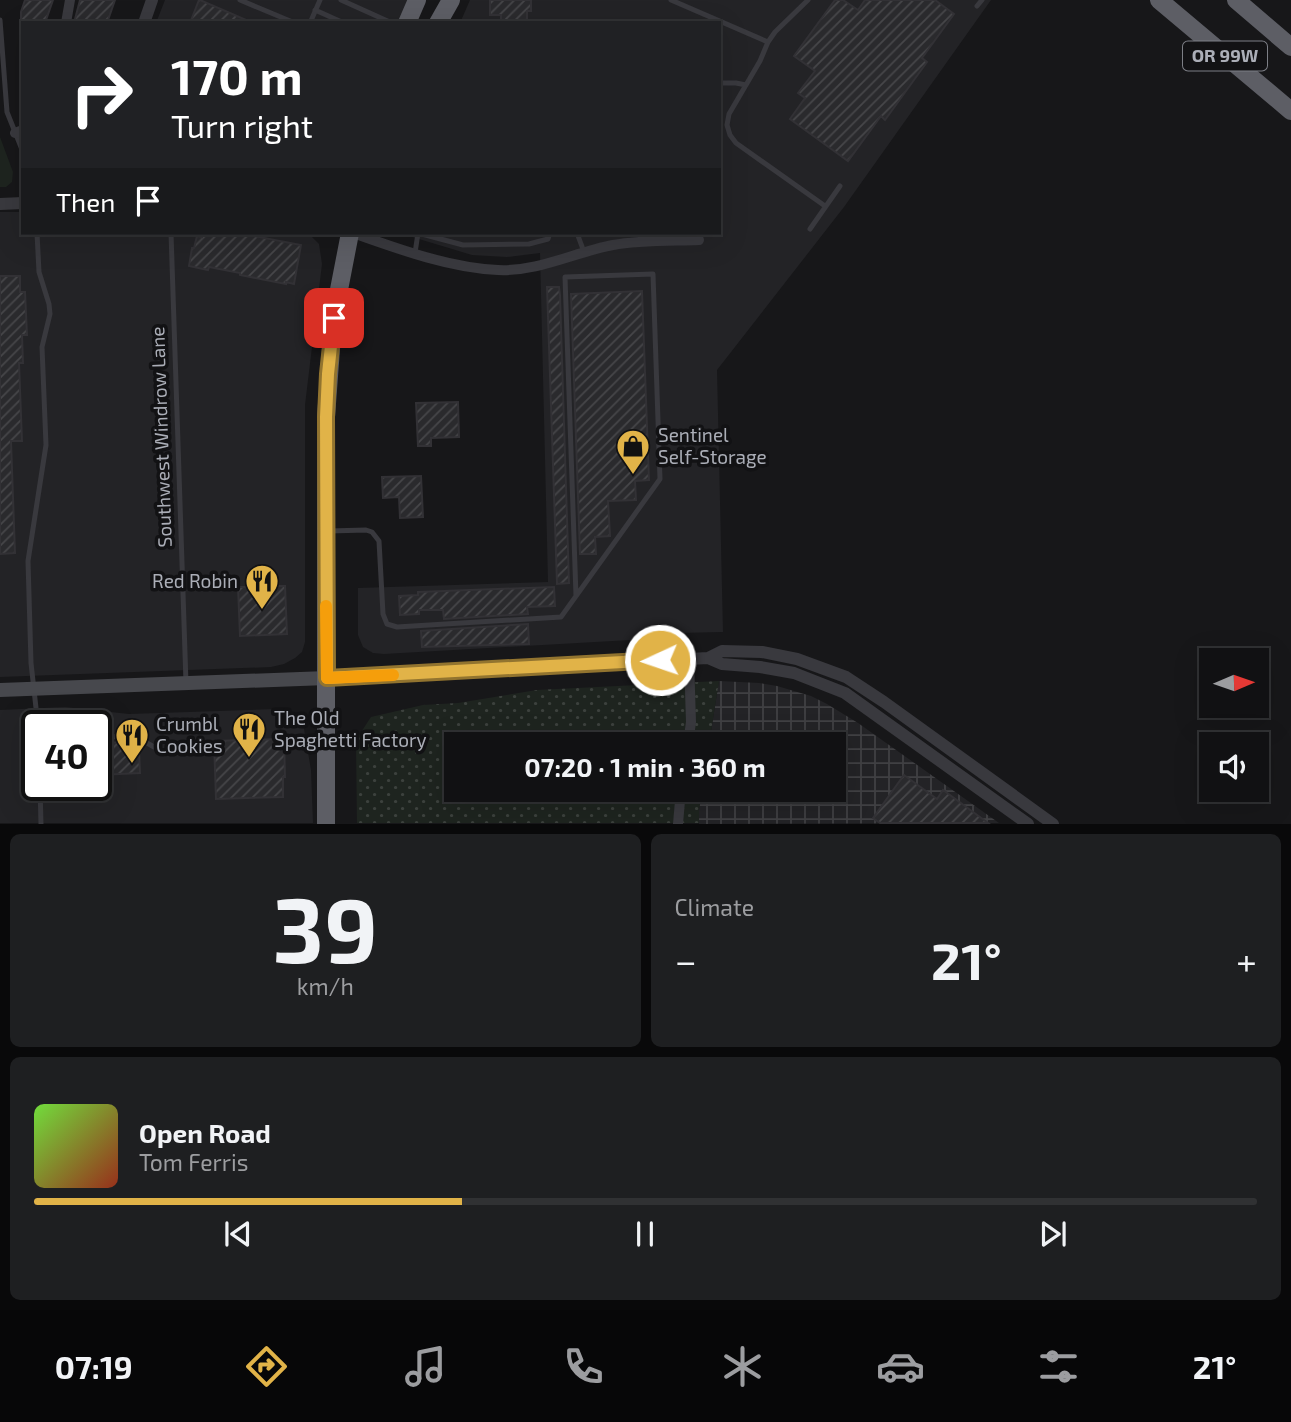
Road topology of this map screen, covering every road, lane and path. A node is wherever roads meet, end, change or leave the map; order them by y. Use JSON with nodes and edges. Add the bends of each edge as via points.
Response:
{"nodes":[{"id":1,"x":70,"y":0,"type":"edge"},
{"id":2,"x":152,"y":0,"type":"edge"},
{"id":3,"x":240,"y":0,"type":"edge"},
{"id":4,"x":320,"y":0,"type":"edge"},
{"id":5,"x":341,"y":0,"type":"edge"},
{"id":6,"x":416,"y":0,"type":"edge"},
{"id":7,"x":452,"y":0,"type":"edge"},
{"id":8,"x":671,"y":0,"type":"edge"},
{"id":9,"x":808,"y":0,"type":"edge"},
{"id":10,"x":982,"y":0,"type":"edge"},
{"id":11,"x":1159,"y":0,"type":"edge"},
{"id":12,"x":250,"y":2,"type":"edge"},
{"id":13,"x":1246,"y":3,"type":"edge"},
{"id":14,"x":977,"y":6,"type":"dead end"},
{"id":15,"x":315,"y":10,"type":"junction"},
{"id":16,"x":440,"y":13,"type":"edge"},
{"id":17,"x":0,"y":20,"type":"edge"},
{"id":18,"x":66,"y":21,"type":"edge"},
{"id":19,"x":145,"y":21,"type":"edge"},
{"id":20,"x":291,"y":21,"type":"edge"},
{"id":21,"x":311,"y":21,"type":"edge"},
{"id":22,"x":340,"y":21,"type":"edge"},
{"id":23,"x":388,"y":21,"type":"edge"},
{"id":24,"x":408,"y":21,"type":"edge"},
{"id":25,"x":720,"y":21,"type":"edge"},
{"id":26,"x":721,"y":22,"type":"edge"},
{"id":27,"x":768,"y":42,"type":"junction"},
{"id":28,"x":1291,"y":47,"type":"edge"},
{"id":29,"x":2,"y":71,"type":"edge"},
{"id":30,"x":721,"y":83,"type":"edge"},
{"id":31,"x":746,"y":85,"type":"junction"},
{"id":32,"x":1291,"y":111,"type":"edge"},
{"id":33,"x":19,"y":132,"type":"edge"},
{"id":34,"x":840,"y":186,"type":"dead end"},
{"id":35,"x":21,"y":203,"type":"edge"},
{"id":36,"x":0,"y":204,"type":"edge"},
{"id":37,"x":825,"y":206,"type":"junction"},
{"id":38,"x":810,"y":229,"type":"dead end"},
{"id":39,"x":37,"y":235,"type":"edge"},
{"id":40,"x":171,"y":235,"type":"edge"},
{"id":41,"x":351,"y":235,"type":"edge"},
{"id":42,"x":357,"y":235,"type":"edge"},
{"id":43,"x":418,"y":235,"type":"edge"},
{"id":44,"x":426,"y":235,"type":"edge"},
{"id":45,"x":549,"y":235,"type":"edge"},
{"id":46,"x":578,"y":235,"type":"edge"},
{"id":47,"x":699,"y":236,"type":"edge"},
{"id":48,"x":584,"y":252,"type":"junction"},
{"id":49,"x":415,"y":253,"type":"junction"},
{"id":50,"x":326,"y":531,"type":"junction"},
{"id":51,"x":576,"y":596,"type":"junction"},
{"id":52,"x":708,"y":658,"type":"junction"},
{"id":53,"x":688,"y":659,"type":"junction"},
{"id":54,"x":327,"y":678,"type":"junction"},
{"id":55,"x":186,"y":683,"type":"junction"},
{"id":56,"x":34,"y":688,"type":"junction"},
{"id":57,"x":0,"y":690,"type":"edge"},
{"id":58,"x":36,"y":710,"type":"edge"},
{"id":59,"x":690,"y":732,"type":"edge"},
{"id":60,"x":112,"y":737,"type":"edge"},
{"id":61,"x":154,"y":747,"type":"dead end"},
{"id":62,"x":40,"y":801,"type":"edge"},
{"id":63,"x":680,"y":802,"type":"edge"},
{"id":64,"x":41,"y":824,"type":"edge"},
{"id":65,"x":326,"y":824,"type":"edge"},
{"id":66,"x":678,"y":824,"type":"edge"},
{"id":67,"x":1028,"y":824,"type":"edge"},
{"id":68,"x":1053,"y":824,"type":"edge"}],
"edges":[{"from":1,"to":18,"type":"street"},
{"from":2,"to":19,"type":"street"},
{"from":3,"to":12,"type":"lane"},
{"from":4,"to":15,"type":"lane"},
{"from":5,"to":23,"type":"lane"},
{"from":6,"to":24,"type":"highway"},
{"from":7,"to":16,"type":"highway"},
{"from":8,"to":25,"type":"lane"},
{"from":9,"to":27,"type":"lane"},
{"from":10,"to":14,"type":"lane"},
{"from":11,"to":32,"type":"highway","number":"OR 99W"},
{"from":12,"to":20,"type":"lane"},
{"from":13,"to":28,"type":"highway","number":"OR 99W"},
{"from":15,"to":21,"type":"lane"},
{"from":15,"to":22,"type":"lane"},
{"from":17,"to":29,"type":"lane"},
{"from":26,"to":27,"type":"lane"},
{"from":27,"to":31,"type":"lane"},
{"from":29,"to":33,"type":"lane","via":[[7,112]]},
{"from":30,"to":31,"type":"lane"},
{"from":31,"to":37,"type":"lane","via":[[729,114],[730,135]]},
{"from":34,"to":37,"type":"lane"},
{"from":35,"to":36,"type":"street"},
{"from":37,"to":38,"type":"lane"},
{"from":39,"to":56,"type":"lane","via":[[39,272],[50,314],[42,347],[46,445],[28,561]]},
{"from":40,"to":55,"type":"lane","name":"Southwest Windrow Lane"},
{"from":41,"to":50,"type":"highway","via":[[328,374]]},
{"from":42,"to":49,"type":"street"},
{"from":43,"to":49,"type":"lane"},
{"from":44,"to":45,"type":"lane","via":[[463,245],[529,244]]},
{"from":46,"to":48,"type":"lane"},
{"from":47,"to":48,"type":"street"},
{"from":48,"to":49,"type":"street","via":[[556,262],[500,271]]},
{"from":50,"to":51,"type":"lane","via":[[366,530],[379,541],[383,614],[387,624],[397,627],[561,617]]},
{"from":50,"to":54,"type":"highway"},
{"from":51,"to":51,"type":"lane","via":[[660,480],[653,274],[565,277]]},
{"from":52,"to":53,"type":"street"},
{"from":52,"to":67,"type":"street","via":[[722,664],[794,673],[845,693]]},
{"from":52,"to":68,"type":"street","via":[[722,651],[762,652],[846,677]]},
{"from":53,"to":54,"type":"street"},
{"from":53,"to":59,"type":"street"},
{"from":54,"to":55,"type":"main road"},
{"from":54,"to":65,"type":"highway"},
{"from":55,"to":56,"type":"main road"},
{"from":56,"to":57,"type":"main road"},
{"from":56,"to":58,"type":"lane"},
{"from":60,"to":61,"type":"lane","via":[[135,736]]},
{"from":62,"to":64,"type":"lane"},
{"from":63,"to":66,"type":"street"}]}
